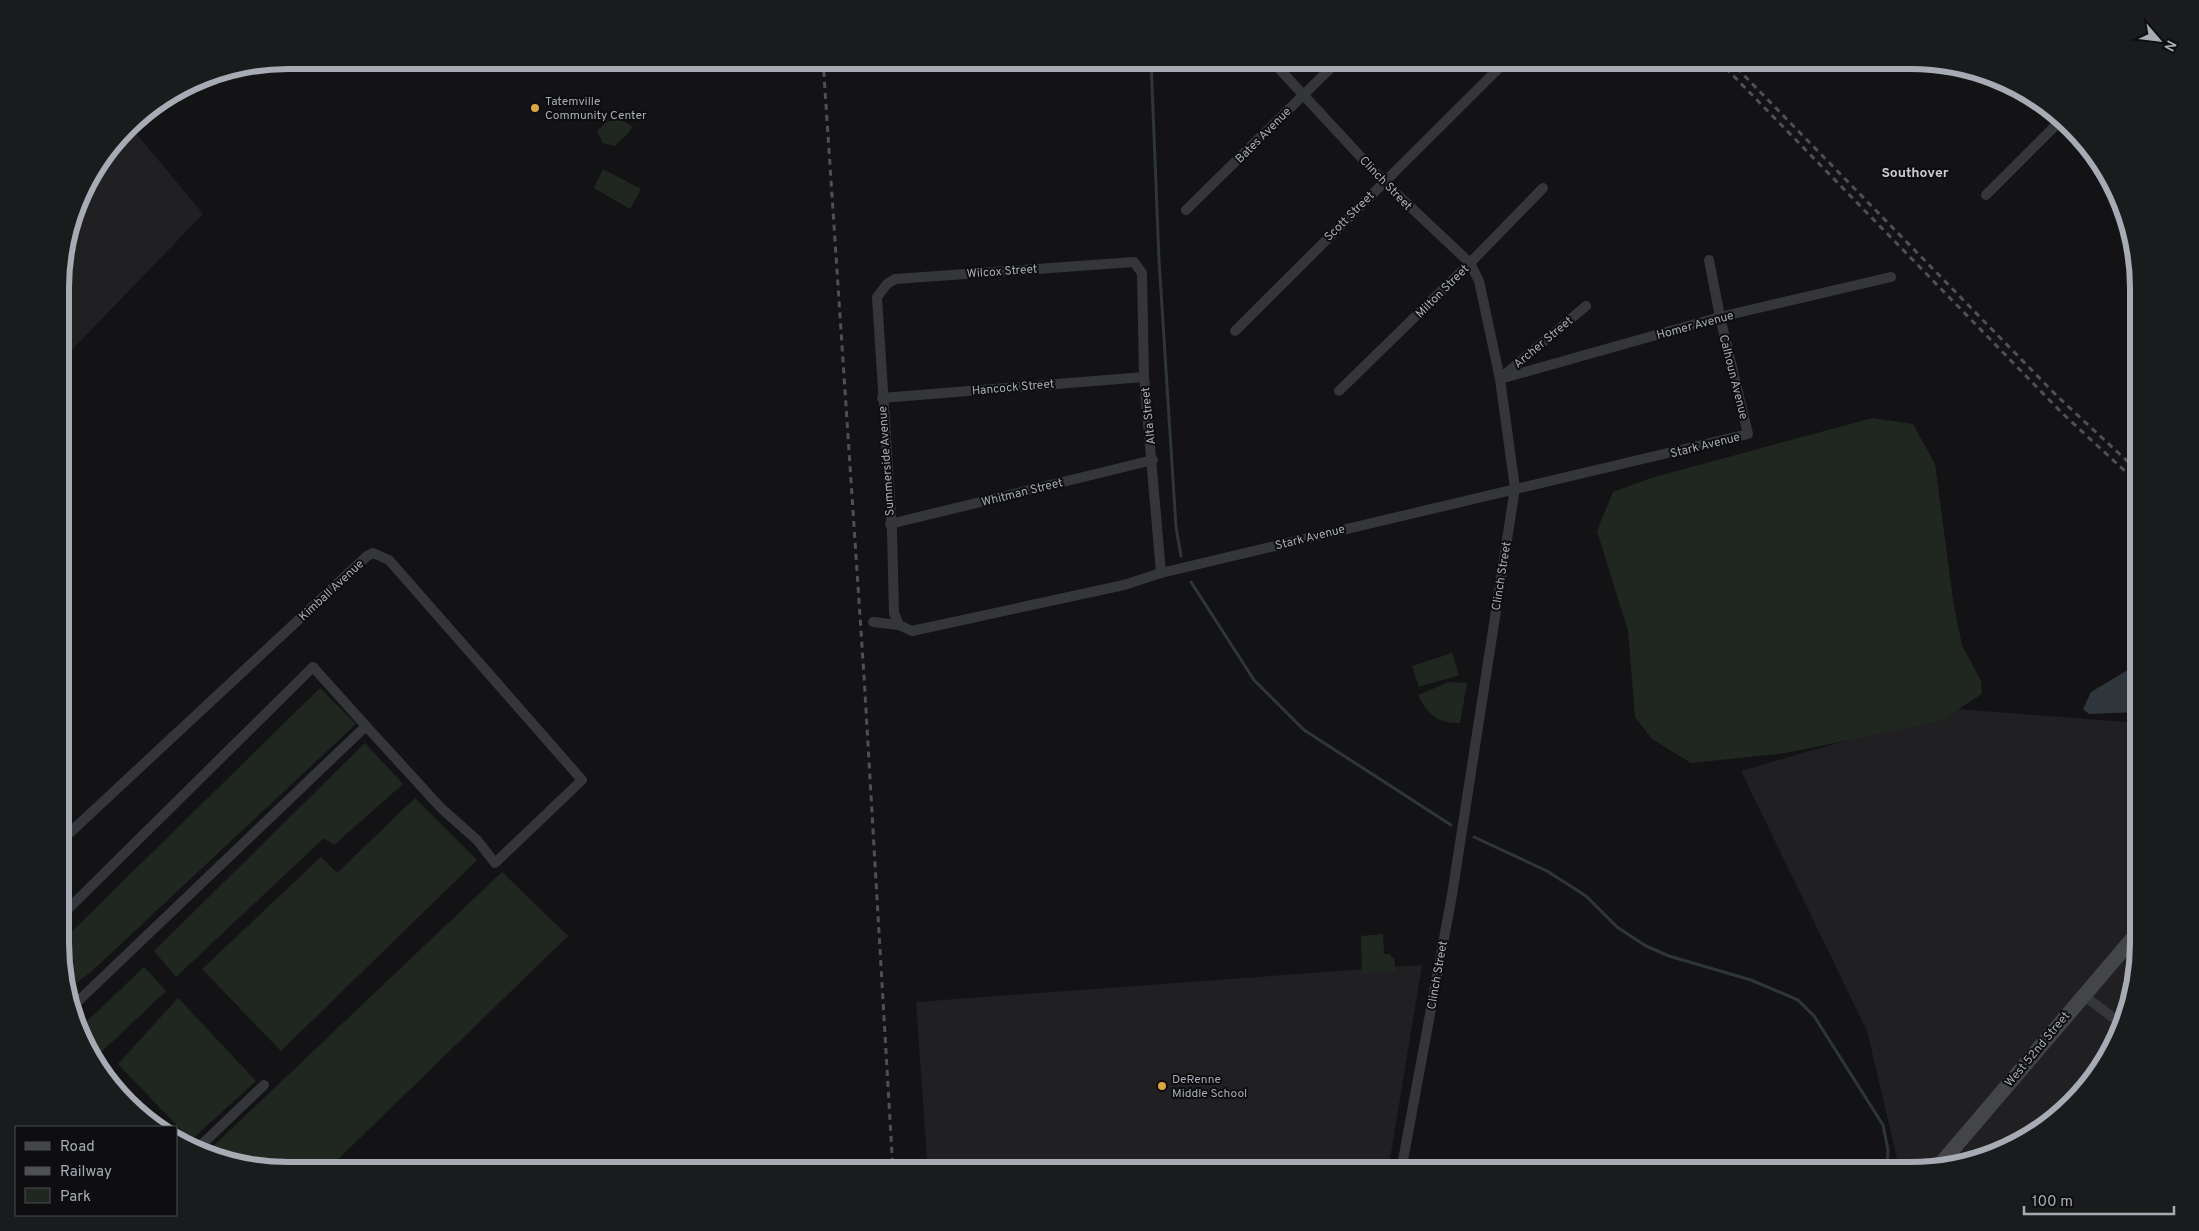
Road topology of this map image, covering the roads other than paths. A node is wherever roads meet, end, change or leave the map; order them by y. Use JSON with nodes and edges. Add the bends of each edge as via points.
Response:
{"nodes":[{"id":1,"x":1280,"y":69,"type":"edge"},
{"id":2,"x":1330,"y":69,"type":"edge"},
{"id":3,"x":1498,"y":69,"type":"edge"},
{"id":4,"x":1304,"y":94,"type":"junction"},
{"id":5,"x":2057,"y":124,"type":"edge"},
{"id":6,"x":1384,"y":182,"type":"junction"},
{"id":7,"x":1542,"y":188,"type":"dead end"},
{"id":8,"x":1986,"y":195,"type":"dead end"},
{"id":9,"x":1186,"y":210,"type":"dead end"},
{"id":10,"x":1710,"y":260,"type":"dead end"},
{"id":11,"x":1134,"y":262,"type":"joint"},
{"id":12,"x":1470,"y":263,"type":"junction"},
{"id":13,"x":1891,"y":277,"type":"dead end"},
{"id":14,"x":877,"y":297,"type":"joint"},
{"id":15,"x":1586,"y":306,"type":"dead end"},
{"id":16,"x":1720,"y":318,"type":"junction"},
{"id":17,"x":1234,"y":330,"type":"dead end"},
{"id":18,"x":1144,"y":377,"type":"junction"},
{"id":19,"x":1500,"y":379,"type":"junction"},
{"id":20,"x":1339,"y":391,"type":"dead end"},
{"id":21,"x":882,"y":398,"type":"junction"},
{"id":22,"x":1748,"y":434,"type":"joint"},
{"id":23,"x":1153,"y":460,"type":"junction"},
{"id":24,"x":1514,"y":488,"type":"junction"},
{"id":25,"x":890,"y":524,"type":"junction"},
{"id":26,"x":1161,"y":574,"type":"junction"},
{"id":27,"x":873,"y":622,"type":"dead end"},
{"id":28,"x":900,"y":625,"type":"junction"},
{"id":29,"x":366,"y":726,"type":"junction"},
{"id":30,"x":69,"y":833,"type":"edge"},
{"id":31,"x":69,"y":908,"type":"edge"},
{"id":32,"x":2130,"y":940,"type":"edge"},
{"id":33,"x":2083,"y":995,"type":"junction"},
{"id":34,"x":76,"y":1002,"type":"edge"},
{"id":35,"x":2117,"y":1020,"type":"edge"},
{"id":36,"x":264,"y":1085,"type":"dead end"},
{"id":37,"x":201,"y":1145,"type":"edge"},
{"id":38,"x":1947,"y":1159,"type":"edge"},
{"id":39,"x":1404,"y":1162,"type":"edge"}],
"edges":[{"from":1,"to":4,"type":"street","name":"Clinch Street"},
{"from":2,"to":4,"type":"street","name":"Bates Avenue"},
{"from":3,"to":6,"type":"street","name":"Scott Street"},
{"from":4,"to":6,"type":"street","name":"Clinch Street"},
{"from":4,"to":9,"type":"street","name":"Bates Avenue"},
{"from":5,"to":8,"type":"street"},
{"from":6,"to":12,"type":"street","name":"Clinch Street"},
{"from":6,"to":17,"type":"street","name":"Scott Street"},
{"from":7,"to":12,"type":"street","name":"Milton Street"},
{"from":10,"to":16,"type":"street","name":"Calhoun Avenue"},
{"from":11,"to":14,"type":"street","name":"Wilcox Street","via":[[895,279]]},
{"from":11,"to":18,"type":"street","name":"Alta Street","via":[[1142,273]]},
{"from":12,"to":19,"type":"street","name":"Clinch Street","via":[[1479,280]]},
{"from":12,"to":20,"type":"street","name":"Milton Street"},
{"from":13,"to":16,"type":"street","name":"Homer Avenue"},
{"from":14,"to":21,"type":"street","name":"Summerside Avenue"},
{"from":15,"to":19,"type":"street","name":"Archer Street"},
{"from":16,"to":19,"type":"street","name":"Homer Avenue"},
{"from":16,"to":22,"type":"street","name":"Calhoun Avenue"},
{"from":18,"to":21,"type":"street","name":"Hancock Street"},
{"from":18,"to":23,"type":"street","name":"Alta Street"},
{"from":19,"to":24,"type":"street","name":"Clinch Street"},
{"from":21,"to":25,"type":"street","name":"Summerside Avenue"},
{"from":22,"to":24,"type":"street","name":"Stark Avenue"},
{"from":23,"to":25,"type":"street","name":"Whitman Street"},
{"from":23,"to":26,"type":"street","name":"Alta Street"},
{"from":24,"to":26,"type":"street","name":"Stark Avenue"},
{"from":24,"to":39,"type":"street","name":"Clinch Street","via":[[1452,896]]},
{"from":25,"to":28,"type":"street","name":"Summerside Avenue","via":[[894,613]]},
{"from":26,"to":28,"type":"street","name":"Stark Avenue","via":[[1124,586],[912,631]]},
{"from":27,"to":28,"type":"street","name":"Stark Avenue"},
{"from":29,"to":30,"type":"street","name":"Kimball Avenue","via":[[441,808],[477,840],[495,863],[582,780],[389,560],[373,553]]},
{"from":29,"to":31,"type":"street","via":[[313,667]]},
{"from":29,"to":34,"type":"street"},
{"from":32,"to":33,"type":"main road","name":"West 52nd Street"},
{"from":33,"to":35,"type":"street"},
{"from":33,"to":38,"type":"main road","name":"West 52nd Street"},
{"from":36,"to":37,"type":"street"}]}
